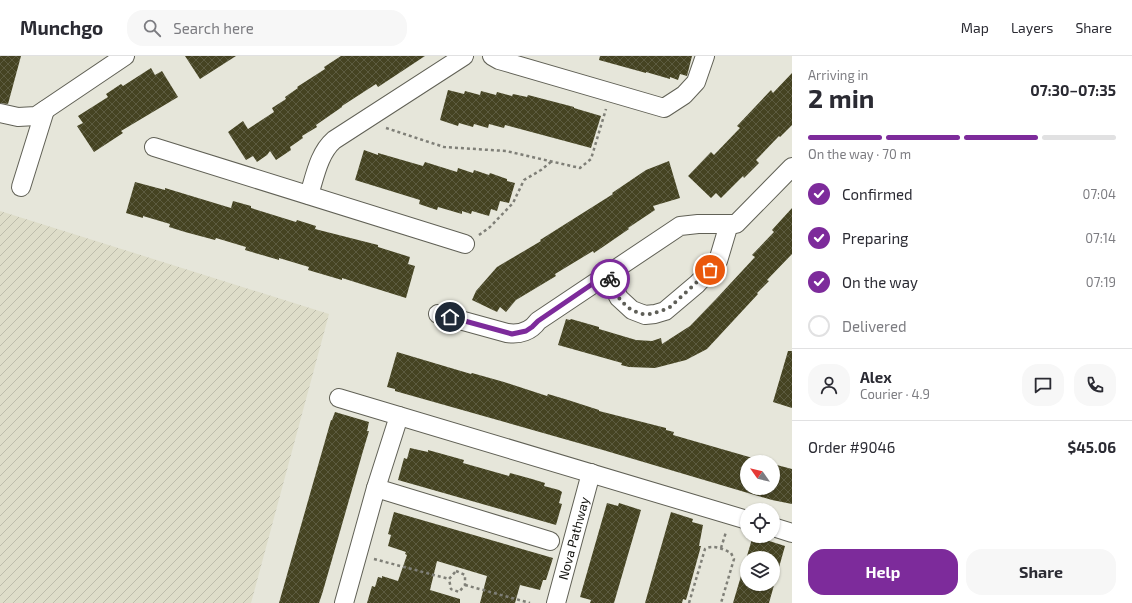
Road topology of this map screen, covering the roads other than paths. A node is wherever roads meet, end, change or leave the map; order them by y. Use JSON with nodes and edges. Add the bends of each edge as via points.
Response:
{"nodes":[{"id":1,"x":125,"y":56,"type":"edge"},
{"id":2,"x":464,"y":56,"type":"edge"},
{"id":3,"x":492,"y":56,"type":"edge"},
{"id":4,"x":705,"y":56,"type":"edge"},
{"id":5,"x":44,"y":110,"type":"junction"},
{"id":6,"x":0,"y":113,"type":"edge"},
{"id":7,"x":154,"y":147,"type":"dead end"},
{"id":8,"x":792,"y":167,"type":"edge"},
{"id":9,"x":21,"y":187,"type":"dead end"},
{"id":10,"x":309,"y":196,"type":"junction"},
{"id":11,"x":730,"y":224,"type":"junction"},
{"id":12,"x":465,"y":244,"type":"road end"},
{"id":13,"x":607,"y":274,"type":"junction"},
{"id":14,"x":438,"y":314,"type":"dead end"},
{"id":15,"x":339,"y":398,"type":"dead end"},
{"id":16,"x":399,"y":416,"type":"junction"},
{"id":17,"x":591,"y":473,"type":"junction"},
{"id":18,"x":376,"y":488,"type":"junction"},
{"id":19,"x":740,"y":518,"type":"edge"},
{"id":20,"x":780,"y":529,"type":"edge"},
{"id":21,"x":792,"y":533,"type":"edge"},
{"id":22,"x":550,"y":541,"type":"dead end"},
{"id":23,"x":344,"y":603,"type":"edge"},
{"id":24,"x":556,"y":603,"type":"edge"}],
"edges":[{"from":1,"to":5,"type":"lane"},
{"from":2,"to":10,"type":"lane","via":[[327,146]]},
{"from":3,"to":4,"type":"lane","via":[[664,108],[684,96],[696,82]]},
{"from":5,"to":6,"type":"lane","via":[[36,116],[29,117]]},
{"from":5,"to":9,"type":"lane"},
{"from":7,"to":10,"type":"lane"},
{"from":8,"to":11,"type":"lane","via":[[736,224]]},
{"from":10,"to":12,"type":"lane"},
{"from":11,"to":13,"type":"lane","via":[[680,226]]},
{"from":11,"to":13,"type":"lane","via":[[718,261],[697,284],[665,311],[645,315],[632,310],[619,298]]},
{"from":13,"to":14,"type":"lane","via":[[530,329],[519,333],[505,333]]},
{"from":15,"to":16,"type":"lane"},
{"from":16,"to":17,"type":"lane"},
{"from":16,"to":18,"type":"lane"},
{"from":17,"to":19,"type":"lane"},
{"from":17,"to":24,"type":"lane","name":"Nova Pathway"},
{"from":18,"to":22,"type":"lane"},
{"from":18,"to":23,"type":"lane"},
{"from":20,"to":21,"type":"lane"}]}
